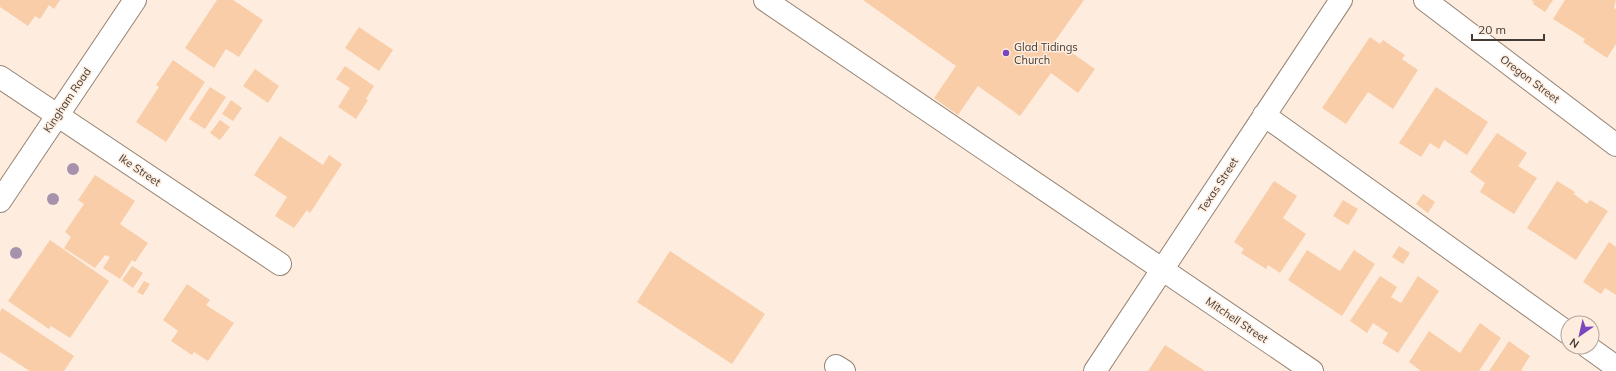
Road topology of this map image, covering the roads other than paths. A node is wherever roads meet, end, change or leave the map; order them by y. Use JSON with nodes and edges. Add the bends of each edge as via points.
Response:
{"nodes":[{"id":1,"x":135,"y":0,"type":"edge"},
{"id":2,"x":764,"y":0,"type":"edge"},
{"id":3,"x":1341,"y":0,"type":"edge"},
{"id":4,"x":1425,"y":0,"type":"edge"},
{"id":5,"x":0,"y":77,"type":"edge"},
{"id":6,"x":57,"y":115,"type":"junction"},
{"id":7,"x":1264,"y":115,"type":"junction"},
{"id":8,"x":1616,"y":144,"type":"edge"},
{"id":9,"x":0,"y":201,"type":"edge"},
{"id":10,"x":280,"y":264,"type":"dead end"},
{"id":11,"x":1163,"y":269,"type":"junction"},
{"id":12,"x":1560,"y":327,"type":"edge"},
{"id":13,"x":1599,"y":355,"type":"edge"},
{"id":14,"x":1616,"y":367,"type":"edge"},
{"id":15,"x":1095,"y":371,"type":"edge"},
{"id":16,"x":1312,"y":371,"type":"edge"}],
"edges":[{"from":1,"to":6,"type":"street","name":"Kingham Road"},
{"from":2,"to":11,"type":"street","name":"Mitchell Street"},
{"from":3,"to":7,"type":"street","name":"Texas Street"},
{"from":4,"to":8,"type":"street","name":"Oregon Street"},
{"from":5,"to":6,"type":"street","name":"Ike Street"},
{"from":6,"to":9,"type":"street","name":"Kingham Road"},
{"from":6,"to":10,"type":"street","name":"Ike Street"},
{"from":7,"to":11,"type":"street","name":"Texas Street"},
{"from":7,"to":12,"type":"street"},
{"from":11,"to":15,"type":"street","name":"Texas Street"},
{"from":11,"to":16,"type":"street","name":"Mitchell Street"},
{"from":13,"to":14,"type":"street"}]}
